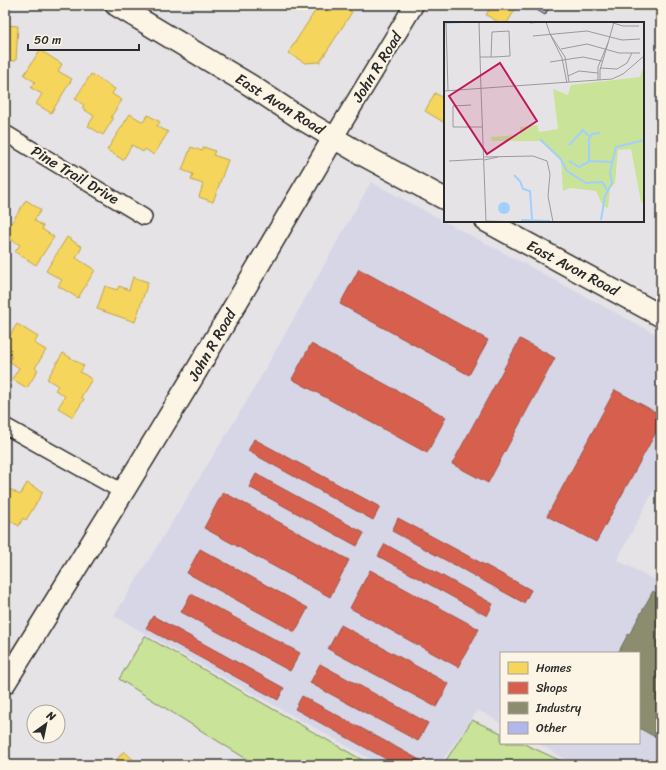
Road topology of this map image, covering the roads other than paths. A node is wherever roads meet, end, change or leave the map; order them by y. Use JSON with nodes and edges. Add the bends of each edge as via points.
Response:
{"nodes":[{"id":1,"x":116,"y":5,"type":"edge"},
{"id":2,"x":414,"y":5,"type":"edge"},
{"id":3,"x":5,"y":133,"type":"edge"},
{"id":4,"x":334,"y":137,"type":"junction"},
{"id":5,"x":444,"y":198,"type":"edge"},
{"id":6,"x":144,"y":217,"type":"dead end"},
{"id":7,"x":488,"y":222,"type":"edge"},
{"id":8,"x":661,"y":316,"type":"edge"},
{"id":9,"x":5,"y":426,"type":"edge"},
{"id":10,"x":124,"y":492,"type":"junction"},
{"id":11,"x":5,"y":683,"type":"edge"}],
"edges":[{"from":1,"to":4,"type":"main road","name":"East Avon Road"},
{"from":2,"to":4,"type":"street","name":"John R Road"},
{"from":3,"to":6,"type":"street","name":"Pine Trail Drive"},
{"from":4,"to":5,"type":"main road","name":"East Avon Road"},
{"from":4,"to":10,"type":"main road","name":"John R Road"},
{"from":7,"to":8,"type":"main road","name":"East Avon Road"},
{"from":9,"to":10,"type":"street"},
{"from":10,"to":11,"type":"main road","name":"John R Road"}]}
